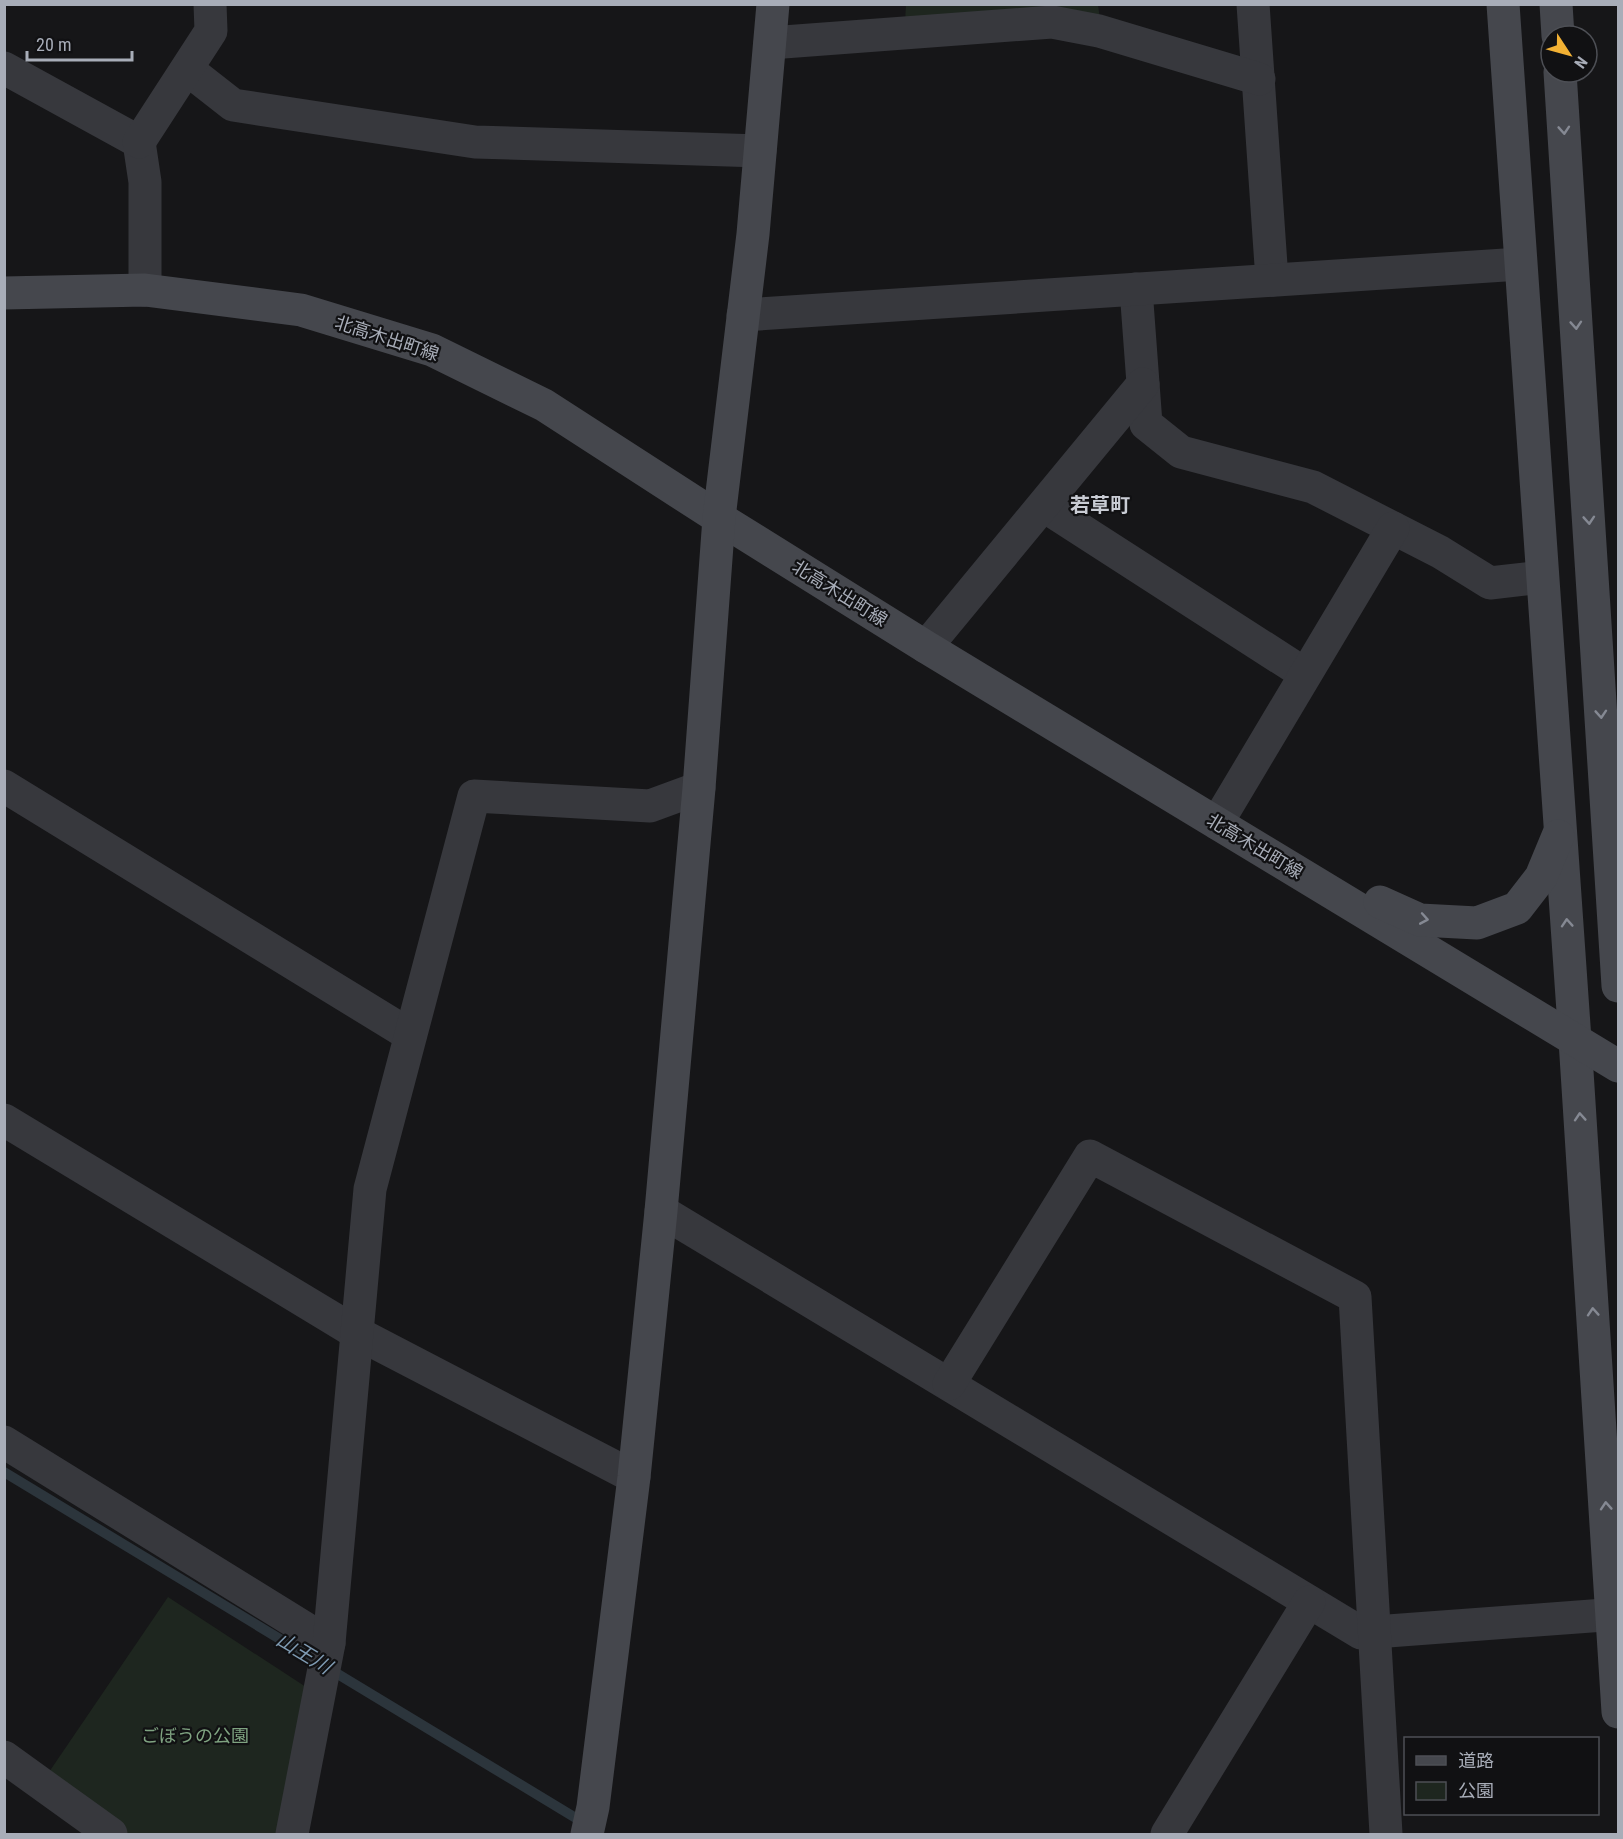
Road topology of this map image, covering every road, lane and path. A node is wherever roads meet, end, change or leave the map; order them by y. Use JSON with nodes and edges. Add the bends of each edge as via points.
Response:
{"nodes":[{"id":1,"x":210,"y":4,"type":"edge"},
{"id":2,"x":773,"y":4,"type":"edge"},
{"id":3,"x":1253,"y":4,"type":"edge"},
{"id":4,"x":1503,"y":4,"type":"edge"},
{"id":5,"x":1556,"y":4,"type":"edge"},
{"id":6,"x":1557,"y":24,"type":"edge"},
{"id":7,"x":770,"y":43,"type":"junction"},
{"id":8,"x":4,"y":68,"type":"edge"},
{"id":9,"x":187,"y":69,"type":"junction"},
{"id":10,"x":1258,"y":78,"type":"junction"},
{"id":11,"x":1561,"y":84,"type":"edge"},
{"id":12,"x":139,"y":142,"type":"junction"},
{"id":13,"x":760,"y":151,"type":"junction"},
{"id":14,"x":1520,"y":264,"type":"junction"},
{"id":15,"x":1272,"y":280,"type":"junction"},
{"id":16,"x":1136,"y":289,"type":"junction"},
{"id":17,"x":145,"y":290,"type":"junction"},
{"id":18,"x":4,"y":293,"type":"edge"},
{"id":19,"x":743,"y":315,"type":"junction"},
{"id":20,"x":1143,"y":384,"type":"junction"},
{"id":21,"x":1044,"y":506,"type":"junction"},
{"id":22,"x":719,"y":518,"type":"junction"},
{"id":23,"x":1393,"y":528,"type":"junction"},
{"id":24,"x":1542,"y":577,"type":"junction"},
{"id":25,"x":926,"y":647,"type":"junction"},
{"id":26,"x":1608,"y":667,"type":"edge"},
{"id":27,"x":1305,"y":674,"type":"junction"},
{"id":28,"x":4,"y":786,"type":"edge"},
{"id":29,"x":699,"y":788,"type":"junction"},
{"id":30,"x":1217,"y":822,"type":"junction"},
{"id":31,"x":1560,"y":832,"type":"junction"},
{"id":32,"x":1273,"y":856,"type":"junction"},
{"id":33,"x":1618,"y":986,"type":"edge"},
{"id":34,"x":410,"y":1035,"type":"junction"},
{"id":35,"x":1575,"y":1040,"type":"junction"},
{"id":36,"x":1618,"y":1066,"type":"edge"},
{"id":37,"x":4,"y":1120,"type":"edge"},
{"id":38,"x":661,"y":1211,"type":"junction"},
{"id":39,"x":357,"y":1333,"type":"junction"},
{"id":40,"x":949,"y":1384,"type":"junction"},
{"id":41,"x":4,"y":1442,"type":"edge"},
{"id":42,"x":634,"y":1477,"type":"junction"},
{"id":43,"x":1310,"y":1602,"type":"junction"},
{"id":44,"x":1616,"y":1614,"type":"edge"},
{"id":45,"x":1373,"y":1632,"type":"junction"},
{"id":46,"x":329,"y":1643,"type":"junction"},
{"id":47,"x":1618,"y":1712,"type":"edge"},
{"id":48,"x":4,"y":1757,"type":"edge"},
{"id":49,"x":111,"y":1834,"type":"edge"},
{"id":50,"x":292,"y":1834,"type":"edge"},
{"id":51,"x":587,"y":1834,"type":"edge"},
{"id":52,"x":1167,"y":1834,"type":"edge"},
{"id":53,"x":1386,"y":1834,"type":"edge"}],
"edges":[{"from":1,"to":9,"type":"street","via":[[211,31]]},
{"from":2,"to":7,"type":"street"},
{"from":3,"to":10,"type":"street"},
{"from":4,"to":14,"type":"street"},
{"from":5,"to":6,"type":"street"},
{"from":7,"to":10,"type":"street","via":[[1052,22],[1099,31]]},
{"from":7,"to":13,"type":"street"},
{"from":8,"to":12,"type":"street"},
{"from":9,"to":12,"type":"street"},
{"from":9,"to":13,"type":"street","via":[[233,105],[475,142]]},
{"from":10,"to":15,"type":"street"},
{"from":11,"to":26,"type":"street","one_way":true},
{"from":12,"to":17,"type":"street","via":[[145,182]]},
{"from":13,"to":19,"type":"street"},
{"from":14,"to":15,"type":"street"},
{"from":14,"to":24,"type":"street"},
{"from":15,"to":16,"type":"street"},
{"from":16,"to":19,"type":"street"},
{"from":16,"to":20,"type":"street"},
{"from":17,"to":18,"type":"street","name":"北高木出町線"},
{"from":17,"to":22,"type":"street","name":"北高木出町線","via":[[301,310],[432,350],[544,405]]},
{"from":19,"to":22,"type":"street"},
{"from":20,"to":21,"type":"street"},
{"from":20,"to":23,"type":"street","via":[[1146,424],[1180,452],[1313,487]]},
{"from":21,"to":25,"type":"street"},
{"from":21,"to":27,"type":"street"},
{"from":22,"to":25,"type":"street","name":"北高木出町線"},
{"from":22,"to":29,"type":"street"},
{"from":23,"to":24,"type":"street","via":[[1490,583]]},
{"from":23,"to":27,"type":"street"},
{"from":24,"to":31,"type":"street"},
{"from":25,"to":30,"type":"street","name":"北高木出町線"},
{"from":26,"to":33,"type":"street","one_way":true},
{"from":27,"to":30,"type":"street"},
{"from":28,"to":34,"type":"street"},
{"from":29,"to":34,"type":"street","via":[[650,806],[474,796]]},
{"from":29,"to":38,"type":"street"},
{"from":30,"to":32,"type":"street","name":"北高木出町線"},
{"from":32,"to":31,"type":"street","one_way":true,"via":[[1420,920],[1477,923],[1517,908],[1541,877]]},
{"from":35,"to":31,"type":"street","one_way":true},
{"from":32,"to":35,"type":"street","name":"北高木出町線"},
{"from":34,"to":39,"type":"street","via":[[370,1189]]},
{"from":35,"to":36,"type":"street","name":"北高木出町線"},
{"from":44,"to":35,"type":"street","one_way":true},
{"from":37,"to":39,"type":"street"},
{"from":38,"to":40,"type":"street"},
{"from":38,"to":42,"type":"street"},
{"from":39,"to":42,"type":"street"},
{"from":39,"to":46,"type":"street"},
{"from":40,"to":43,"type":"street"},
{"from":40,"to":45,"type":"street","via":[[1090,1156],[1355,1298]]},
{"from":41,"to":46,"type":"street"},
{"from":42,"to":51,"type":"street"},
{"from":43,"to":45,"type":"street","via":[[1361,1633]]},
{"from":43,"to":52,"type":"street"},
{"from":44,"to":45,"type":"street"},
{"from":44,"to":47,"type":"street"},
{"from":45,"to":53,"type":"street"},
{"from":46,"to":50,"type":"street"},
{"from":48,"to":49,"type":"street"}]}
